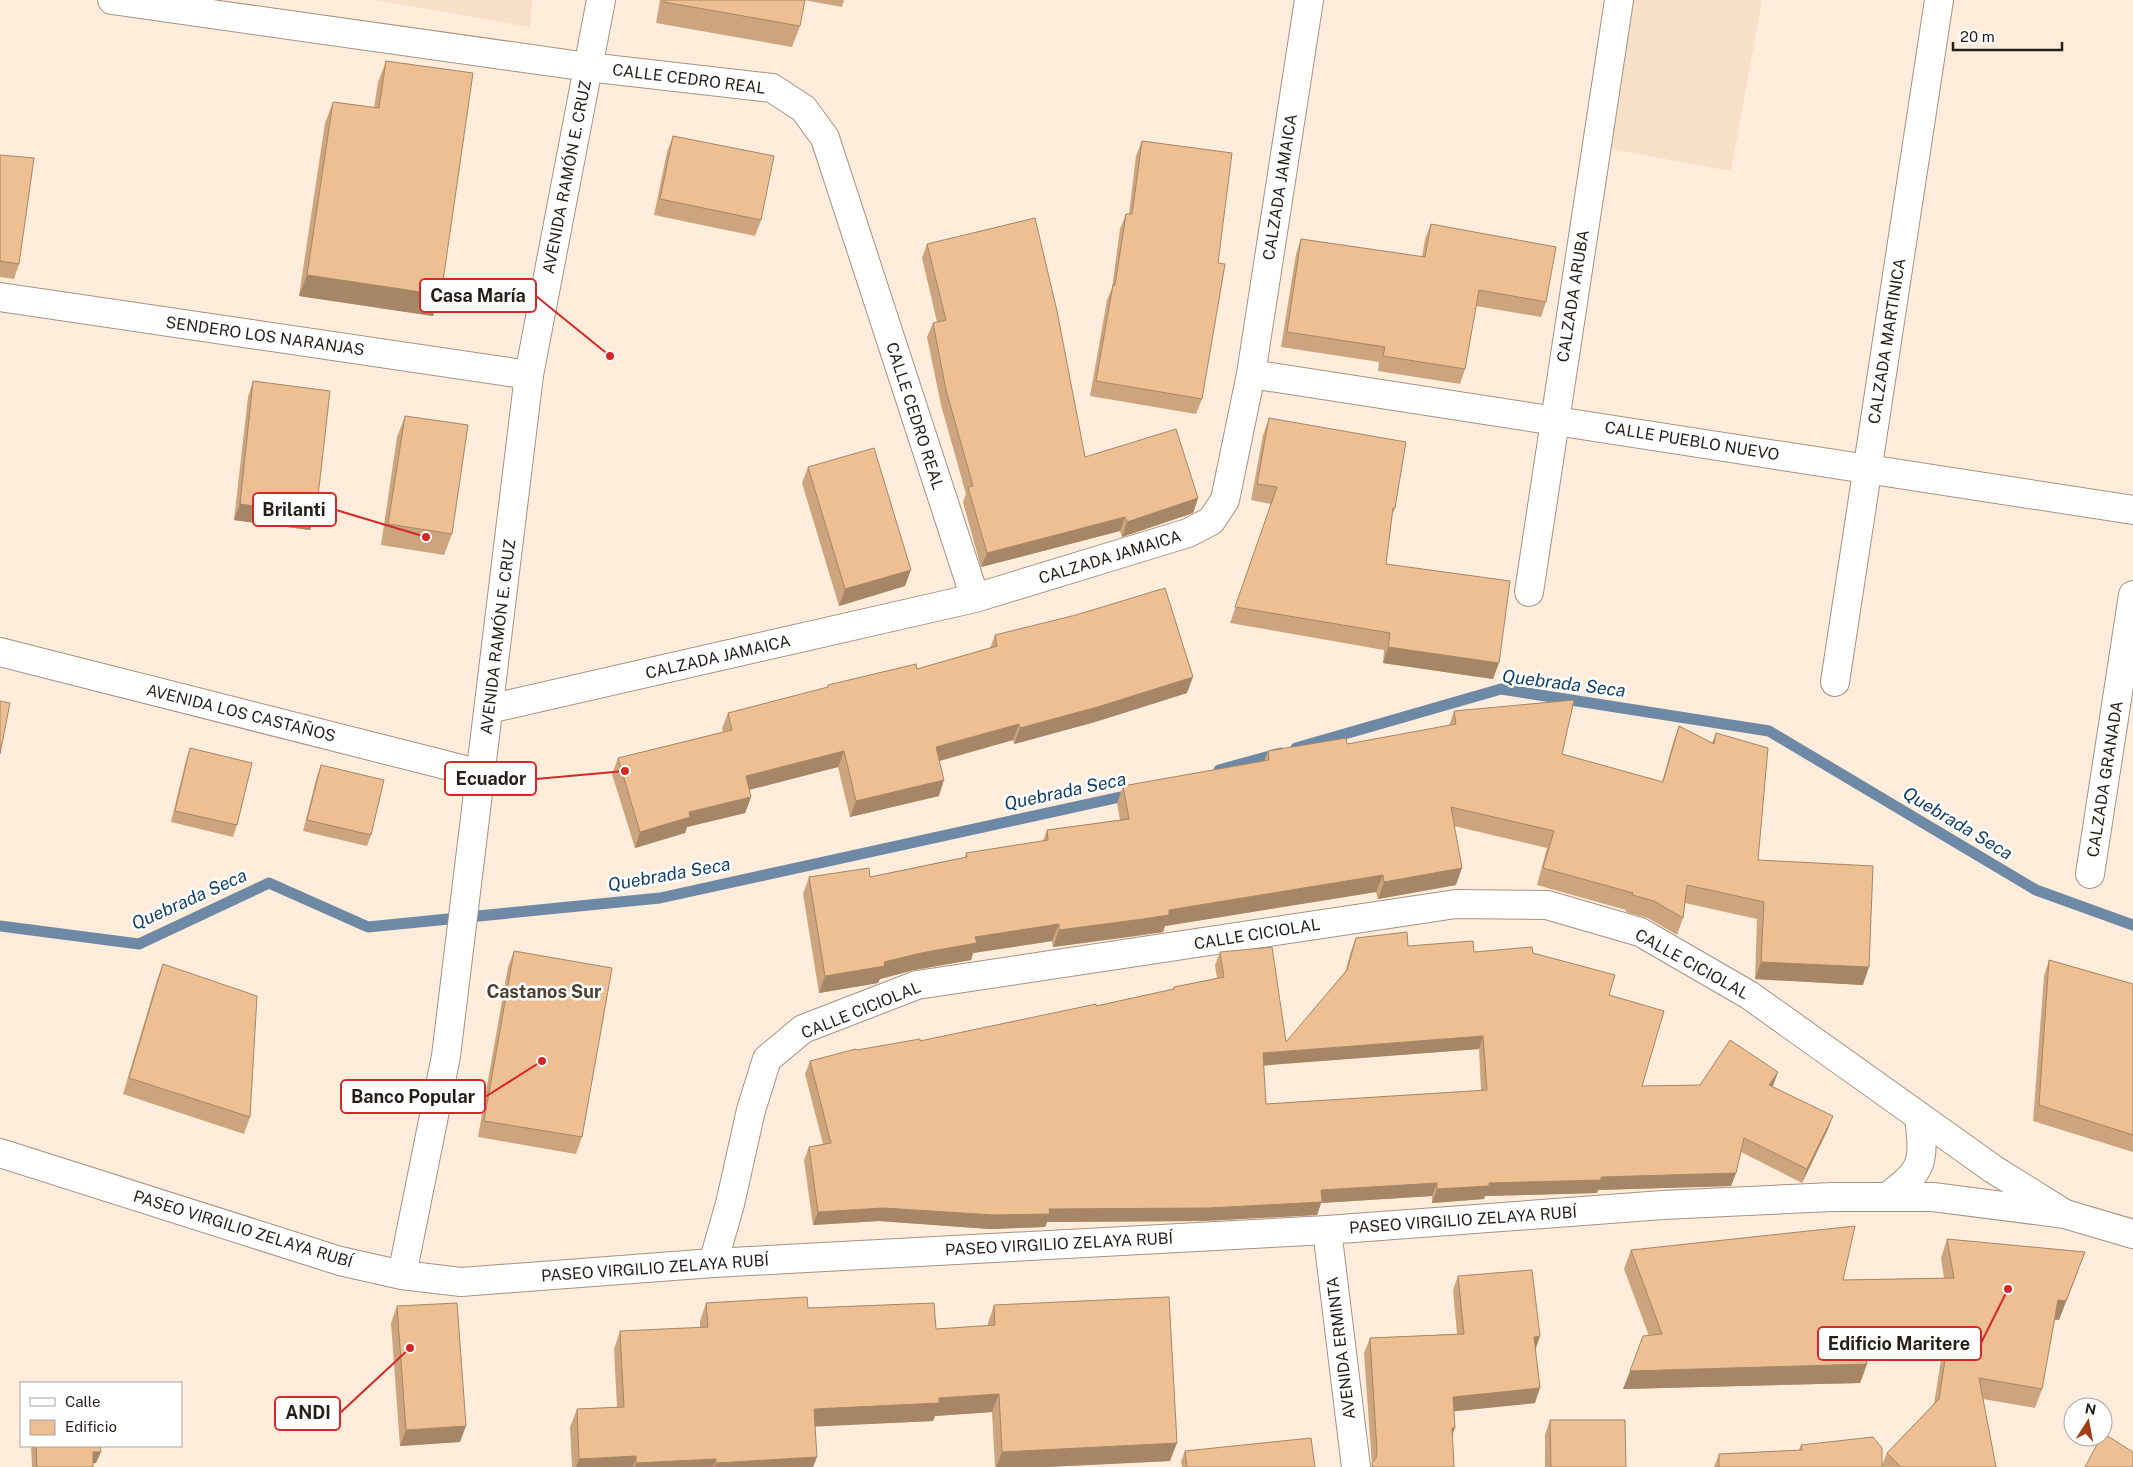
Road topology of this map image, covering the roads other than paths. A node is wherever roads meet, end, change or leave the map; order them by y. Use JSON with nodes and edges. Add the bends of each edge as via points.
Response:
{"nodes":[{"id":1,"x":112,"y":0,"type":"edge"},
{"id":2,"x":601,"y":0,"type":"edge"},
{"id":3,"x":1309,"y":0,"type":"edge"},
{"id":4,"x":1618,"y":0,"type":"edge"},
{"id":5,"x":1939,"y":0,"type":"edge"},
{"id":6,"x":588,"y":67,"type":"junction"},
{"id":7,"x":0,"y":297,"type":"edge"},
{"id":8,"x":1251,"y":374,"type":"junction"},
{"id":9,"x":530,"y":375,"type":"junction"},
{"id":10,"x":1555,"y":419,"type":"junction"},
{"id":11,"x":1867,"y":468,"type":"junction"},
{"id":12,"x":2133,"y":510,"type":"edge"},
{"id":13,"x":1529,"y":592,"type":"dead end"},
{"id":14,"x":2133,"y":595,"type":"edge"},
{"id":15,"x":975,"y":598,"type":"junction"},
{"id":16,"x":0,"y":652,"type":"edge"},
{"id":17,"x":1834,"y":682,"type":"dead end"},
{"id":18,"x":489,"y":709,"type":"junction"},
{"id":19,"x":481,"y":774,"type":"junction"},
{"id":20,"x":2090,"y":874,"type":"dead end"},
{"id":21,"x":1918,"y":1116,"type":"junction"},
{"id":22,"x":0,"y":1152,"type":"edge"},
{"id":23,"x":1887,"y":1197,"type":"junction"},
{"id":24,"x":2065,"y":1214,"type":"junction"},
{"id":25,"x":1327,"y":1230,"type":"junction"},
{"id":26,"x":2133,"y":1234,"type":"edge"},
{"id":27,"x":714,"y":1263,"type":"junction"},
{"id":28,"x":402,"y":1275,"type":"junction"},
{"id":29,"x":1356,"y":1467,"type":"edge"}],
"edges":[{"from":1,"to":6,"type":"street","name":"CALLE CEDRO REAL"},
{"from":2,"to":6,"type":"street","name":"AVENIDA RAMÓN E. CRUZ"},
{"from":3,"to":8,"type":"street","name":"CALZADA JAMAICA"},
{"from":4,"to":10,"type":"street","name":"CALZADA ARUBA"},
{"from":5,"to":11,"type":"street","name":"CALZADA MARTINICA"},
{"from":6,"to":9,"type":"street","name":"AVENIDA RAMÓN E. CRUZ"},
{"from":6,"to":15,"type":"street","name":"CALLE CEDRO REAL","via":[[772,88],[804,109],[825,138]]},
{"from":7,"to":9,"type":"street","name":"SENDERO LOS NARANJAS"},
{"from":8,"to":10,"type":"street","name":"CALLE PUEBLO NUEVO"},
{"from":8,"to":15,"type":"street","name":"CALZADA JAMAICA","via":[[1225,500],[1211,521],[1188,533]]},
{"from":9,"to":18,"type":"street","name":"AVENIDA RAMÓN E. CRUZ"},
{"from":10,"to":11,"type":"street","name":"CALLE PUEBLO NUEVO"},
{"from":10,"to":13,"type":"street","name":"CALZADA ARUBA"},
{"from":11,"to":12,"type":"street","name":"CALLE PUEBLO NUEVO"},
{"from":11,"to":17,"type":"street","name":"CALZADA MARTINICA"},
{"from":14,"to":20,"type":"street","name":"CALZADA GRANADA"},
{"from":15,"to":18,"type":"street","name":"CALZADA JAMAICA"},
{"from":16,"to":19,"type":"street","name":"AVENIDA LOS CASTAÑOS"},
{"from":18,"to":19,"type":"street","name":"AVENIDA RAMÓN E. CRUZ"},
{"from":19,"to":28,"type":"street","name":"AVENIDA RAMÓN E. CRUZ","via":[[446,1056]]},
{"from":21,"to":23,"type":"street","via":[[1921,1160],[1914,1174]]},
{"from":21,"to":24,"type":"street","name":"CALLE CICIOLAL"},
{"from":21,"to":27,"type":"street","name":"CALLE CICIOLAL","via":[[1749,996],[1640,932],[1547,905],[1456,904],[917,985],[803,1029],[767,1058]]},
{"from":22,"to":28,"type":"street","name":"PASEO VIRGILIO ZELAYA RUBÍ","via":[[340,1261]]},
{"from":23,"to":24,"type":"street","name":"PASEO VIRGILIO ZELAYA RUBÍ","via":[[1933,1197]]},
{"from":23,"to":25,"type":"street","name":"PASEO VIRGILIO ZELAYA RUBÍ","via":[[1663,1205]]},
{"from":24,"to":26,"type":"street","name":"PASEO VIRGILIO ZELAYA RUBÍ"},
{"from":25,"to":27,"type":"street","name":"PASEO VIRGILIO ZELAYA RUBÍ"},
{"from":25,"to":29,"type":"street","name":"AVENIDA ERMINTA"},
{"from":27,"to":28,"type":"street","name":"PASEO VIRGILIO ZELAYA RUBÍ","via":[[461,1282]]}]}
